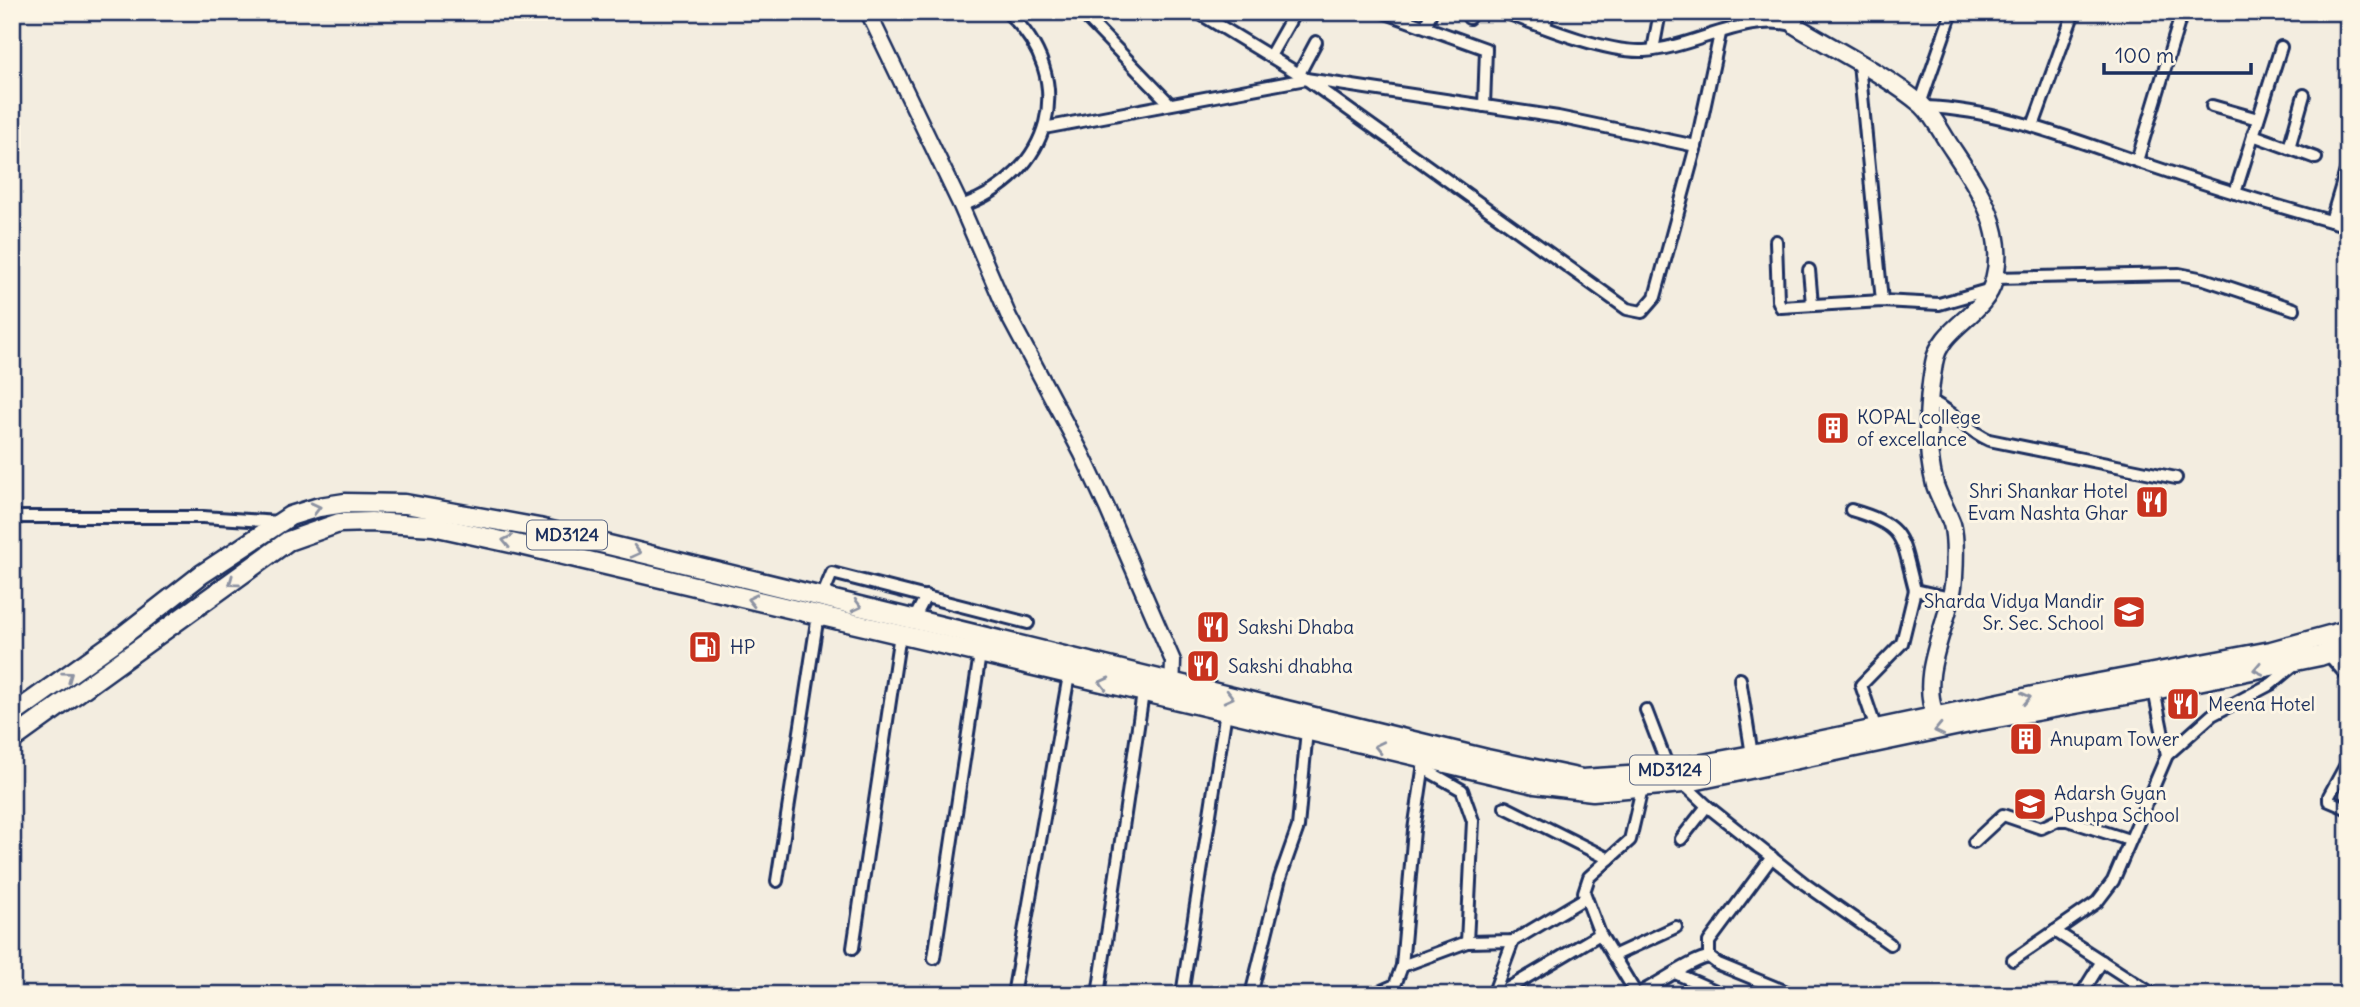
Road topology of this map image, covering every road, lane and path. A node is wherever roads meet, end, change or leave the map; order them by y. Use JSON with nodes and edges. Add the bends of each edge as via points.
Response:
{"nodes":[{"id":1,"x":868,"y":12,"type":"edge"},
{"id":2,"x":1007,"y":12,"type":"edge"},
{"id":3,"x":1081,"y":12,"type":"edge"},
{"id":4,"x":1197,"y":12,"type":"edge"},
{"id":5,"x":1294,"y":12,"type":"edge"},
{"id":6,"x":1382,"y":12,"type":"edge"},
{"id":7,"x":1431,"y":12,"type":"edge"},
{"id":8,"x":1504,"y":12,"type":"edge"},
{"id":9,"x":1548,"y":12,"type":"edge"},
{"id":10,"x":1660,"y":12,"type":"edge"},
{"id":11,"x":1952,"y":12,"type":"edge"},
{"id":12,"x":2074,"y":12,"type":"edge"},
{"id":13,"x":2182,"y":12,"type":"edge"},
{"id":14,"x":1793,"y":19,"type":"edge"},
{"id":15,"x":1426,"y":26,"type":"junction"},
{"id":16,"x":1545,"y":27,"type":"junction"},
{"id":17,"x":1720,"y":34,"type":"junction"},
{"id":18,"x":1316,"y":42,"type":"dead end"},
{"id":19,"x":2281,"y":47,"type":"dead end"},
{"id":20,"x":1653,"y":50,"type":"junction"},
{"id":21,"x":1270,"y":56,"type":"junction"},
{"id":22,"x":1859,"y":64,"type":"junction"},
{"id":23,"x":1303,"y":77,"type":"junction"},
{"id":24,"x":2304,"y":96,"type":"dead end"},
{"id":25,"x":1170,"y":104,"type":"junction"},
{"id":26,"x":1484,"y":106,"type":"junction"},
{"id":27,"x":1922,"y":106,"type":"junction"},
{"id":28,"x":2211,"y":106,"type":"dead end"},
{"id":29,"x":2258,"y":120,"type":"junction"},
{"id":30,"x":2034,"y":126,"type":"junction"},
{"id":31,"x":1044,"y":128,"type":"junction"},
{"id":32,"x":2253,"y":135,"type":"junction"},
{"id":33,"x":1696,"y":146,"type":"junction"},
{"id":34,"x":2289,"y":148,"type":"junction"},
{"id":35,"x":2316,"y":158,"type":"dead end"},
{"id":36,"x":2137,"y":161,"type":"junction"},
{"id":37,"x":2348,"y":164,"type":"edge"},
{"id":38,"x":2235,"y":194,"type":"junction"},
{"id":39,"x":961,"y":206,"type":"junction"},
{"id":40,"x":2331,"y":221,"type":"junction"},
{"id":41,"x":2348,"y":226,"type":"edge"},
{"id":42,"x":1776,"y":241,"type":"dead end"},
{"id":43,"x":1809,"y":270,"type":"dead end"},
{"id":44,"x":1993,"y":284,"type":"junction"},
{"id":45,"x":1882,"y":301,"type":"junction"},
{"id":46,"x":1812,"y":304,"type":"junction"},
{"id":47,"x":2294,"y":309,"type":"dead end"},
{"id":48,"x":1930,"y":401,"type":"junction"},
{"id":49,"x":2176,"y":478,"type":"dead end"},
{"id":50,"x":1851,"y":510,"type":"dead end"},
{"id":51,"x":12,"y":517,"type":"edge"},
{"id":52,"x":280,"y":522,"type":"junction"},
{"id":53,"x":1914,"y":590,"type":"junction"},
{"id":54,"x":926,"y":596,"type":"junction"},
{"id":55,"x":1950,"y":598,"type":"junction"},
{"id":56,"x":820,"y":606,"type":"junction"},
{"id":57,"x":1007,"y":617,"type":"junction"},
{"id":58,"x":914,"y":619,"type":"junction"},
{"id":59,"x":1028,"y":623,"type":"dead end"},
{"id":60,"x":2348,"y":630,"type":"edge"},
{"id":61,"x":932,"y":632,"type":"junction"},
{"id":62,"x":900,"y":634,"type":"junction"},
{"id":63,"x":992,"y":638,"type":"junction"},
{"id":64,"x":2348,"y":646,"type":"edge"},
{"id":65,"x":2327,"y":653,"type":"junction"},
{"id":66,"x":980,"y":654,"type":"junction"},
{"id":67,"x":2300,"y":660,"type":"junction"},
{"id":68,"x":1069,"y":675,"type":"junction"},
{"id":69,"x":2348,"y":677,"type":"edge"},
{"id":70,"x":1740,"y":679,"type":"dead end"},
{"id":71,"x":2132,"y":685,"type":"junction"},
{"id":72,"x":2154,"y":690,"type":"junction"},
{"id":73,"x":1172,"y":691,"type":"junction"},
{"id":74,"x":2097,"y":692,"type":"junction"},
{"id":75,"x":1143,"y":693,"type":"junction"},
{"id":76,"x":1646,"y":710,"type":"dead end"},
{"id":77,"x":1226,"y":711,"type":"junction"},
{"id":78,"x":12,"y":715,"type":"edge"},
{"id":79,"x":1935,"y":715,"type":"junction"},
{"id":80,"x":1876,"y":729,"type":"junction"},
{"id":81,"x":1307,"y":730,"type":"junction"},
{"id":82,"x":12,"y":740,"type":"edge"},
{"id":83,"x":1752,"y":755,"type":"junction"},
{"id":84,"x":2167,"y":755,"type":"junction"},
{"id":85,"x":2348,"y":761,"type":"edge"},
{"id":86,"x":1424,"y":763,"type":"junction"},
{"id":87,"x":1669,"y":770,"type":"junction"},
{"id":88,"x":1683,"y":783,"type":"junction"},
{"id":89,"x":1642,"y":788,"type":"junction"},
{"id":90,"x":1707,"y":806,"type":"junction"},
{"id":91,"x":1505,"y":807,"type":"dead end"},
{"id":92,"x":2348,"y":809,"type":"edge"},
{"id":93,"x":1681,"y":839,"type":"dead end"},
{"id":94,"x":2129,"y":840,"type":"junction"},
{"id":95,"x":1974,"y":842,"type":"dead end"},
{"id":96,"x":1772,"y":857,"type":"junction"},
{"id":97,"x":1609,"y":859,"type":"junction"},
{"id":98,"x":777,"y":881,"type":"dead end"},
{"id":99,"x":1585,"y":898,"type":"junction"},
{"id":100,"x":1676,"y":927,"type":"dead end"},
{"id":101,"x":2055,"y":931,"type":"junction"},
{"id":102,"x":1600,"y":934,"type":"junction"},
{"id":103,"x":1513,"y":941,"type":"junction"},
{"id":104,"x":1467,"y":942,"type":"junction"},
{"id":105,"x":1890,"y":944,"type":"dead end"},
{"id":106,"x":853,"y":948,"type":"dead end"},
{"id":107,"x":1614,"y":956,"type":"junction"},
{"id":108,"x":1709,"y":957,"type":"junction"},
{"id":109,"x":934,"y":958,"type":"dead end"},
{"id":110,"x":2013,"y":960,"type":"dead end"},
{"id":111,"x":2102,"y":961,"type":"junction"},
{"id":112,"x":1402,"y":965,"type":"junction"},
{"id":113,"x":1677,"y":974,"type":"junction"},
{"id":114,"x":2141,"y":991,"type":"edge"},
{"id":115,"x":1640,"y":993,"type":"edge"},
{"id":116,"x":1013,"y":995,"type":"edge"},
{"id":117,"x":1098,"y":995,"type":"edge"},
{"id":118,"x":1182,"y":995,"type":"edge"},
{"id":119,"x":1251,"y":995,"type":"edge"},
{"id":120,"x":1372,"y":995,"type":"edge"},
{"id":121,"x":1495,"y":995,"type":"edge"},
{"id":122,"x":1659,"y":995,"type":"edge"},
{"id":123,"x":1725,"y":995,"type":"edge"},
{"id":124,"x":1794,"y":995,"type":"edge"},
{"id":125,"x":2081,"y":995,"type":"edge"},
{"id":126,"x":2154,"y":995,"type":"edge"}],
"edges":[{"from":1,"to":39,"type":"street"},
{"from":2,"to":31,"type":"street","via":[[1024,28],[1042,58],[1048,93]]},
{"from":3,"to":25,"type":"street"},
{"from":4,"to":21,"type":"street"},
{"from":5,"to":21,"type":"street"},
{"from":6,"to":15,"type":"street"},
{"from":7,"to":15,"type":"street"},
{"from":8,"to":16,"type":"street"},
{"from":9,"to":16,"type":"street"},
{"from":10,"to":20,"type":"street"},
{"from":11,"to":27,"type":"street"},
{"from":12,"to":30,"type":"street"},
{"from":13,"to":36,"type":"street"},
{"from":14,"to":17,"type":"street"},
{"from":14,"to":22,"type":"main road"},
{"from":15,"to":26,"type":"street","via":[[1486,49]]},
{"from":16,"to":20,"type":"street","via":[[1624,49]]},
{"from":17,"to":20,"type":"street"},
{"from":17,"to":33,"type":"street"},
{"from":18,"to":23,"type":"street"},
{"from":19,"to":29,"type":"street"},
{"from":21,"to":23,"type":"street"},
{"from":22,"to":27,"type":"main road"},
{"from":22,"to":45,"type":"street"},
{"from":23,"to":25,"type":"street"},
{"from":23,"to":26,"type":"street"},
{"from":23,"to":33,"type":"street","via":[[1634,311],[1642,312],[1655,296]]},
{"from":24,"to":34,"type":"street"},
{"from":25,"to":31,"type":"street"},
{"from":26,"to":33,"type":"street"},
{"from":27,"to":30,"type":"street","via":[[1973,111]]},
{"from":27,"to":44,"type":"main road","via":[[1968,172],[1993,218],[1998,247]]},
{"from":28,"to":29,"type":"street"},
{"from":29,"to":32,"type":"street"},
{"from":30,"to":36,"type":"street"},
{"from":31,"to":39,"type":"street","via":[[1035,150],[1013,178],[984,198]]},
{"from":32,"to":34,"type":"street"},
{"from":32,"to":38,"type":"street"},
{"from":34,"to":35,"type":"street"},
{"from":36,"to":38,"type":"street"},
{"from":37,"to":40,"type":"street"},
{"from":38,"to":40,"type":"street"},
{"from":39,"to":73,"type":"street","via":[[1009,317],[1107,508],[1173,661]]},
{"from":40,"to":41,"type":"street"},
{"from":42,"to":46,"type":"street","via":[[1779,304]]},
{"from":43,"to":46,"type":"street"},
{"from":44,"to":45,"type":"street","via":[[1939,304]]},
{"from":44,"to":47,"type":"street","via":[[2179,274]]},
{"from":44,"to":48,"type":"main road","via":[[1974,314],[1940,346]]},
{"from":45,"to":46,"type":"street"},
{"from":48,"to":49,"type":"street","via":[[1947,407],[1976,435],[1989,440]]},
{"from":48,"to":55,"type":"main road","via":[[1930,457],[1953,526]]},
{"from":50,"to":53,"type":"street","via":[[1877,518],[1900,535]]},
{"from":51,"to":52,"type":"street","via":[[203,517]]},
{"from":52,"to":56,"type":"main road","number":"MD3124","one_way":true,"via":[[345,503],[438,509],[539,528]]},
{"from":78,"to":52,"type":"main road","number":"MD3124","one_way":true,"via":[[202,573]]},
{"from":53,"to":55,"type":"street"},
{"from":53,"to":80,"type":"street","via":[[1902,643],[1861,685]]},
{"from":54,"to":56,"type":"street","via":[[832,573]]},
{"from":54,"to":57,"type":"street"},
{"from":54,"to":58,"type":"street"},
{"from":55,"to":79,"type":"main road","via":[[1927,692]]},
{"from":56,"to":58,"type":"main road","number":"MD3124","one_way":true},
{"from":56,"to":62,"type":"main road","number":"MD3124"},
{"from":56,"to":82,"type":"main road","number":"MD3124","one_way":true,"via":[[433,526],[339,523],[288,541]]},
{"from":56,"to":98,"type":"street"},
{"from":57,"to":59,"type":"street"},
{"from":57,"to":63,"type":"street"},
{"from":58,"to":61,"type":"main road","number":"MD3124"},
{"from":60,"to":71,"type":"main road"},
{"from":61,"to":62,"type":"main road","number":"MD3124"},
{"from":61,"to":63,"type":"main road","number":"MD3124"},
{"from":61,"to":66,"type":"main road","number":"MD3124"},
{"from":62,"to":106,"type":"street"},
{"from":63,"to":73,"type":"main road","number":"MD3124"},
{"from":64,"to":65,"type":"main road"},
{"from":65,"to":67,"type":"main road"},
{"from":65,"to":69,"type":"street"},
{"from":66,"to":68,"type":"main road","number":"MD3124"},
{"from":66,"to":109,"type":"street"},
{"from":67,"to":72,"type":"main road","one_way":true},
{"from":67,"to":84,"type":"street","via":[[2271,684],[2212,715]]},
{"from":75,"to":68,"type":"main road","number":"MD3124","one_way":true},
{"from":68,"to":116,"type":"street"},
{"from":70,"to":83,"type":"street"},
{"from":71,"to":72,"type":"main road"},
{"from":71,"to":74,"type":"main road"},
{"from":72,"to":84,"type":"street"},
{"from":73,"to":75,"type":"main road","number":"MD3124"},
{"from":73,"to":77,"type":"main road"},
{"from":73,"to":87,"type":"main road","number":"MD3124","one_way":true,"via":[[1285,710],[1581,779]]},
{"from":79,"to":74,"type":"main road","number":"MD3124","one_way":true},
{"from":74,"to":88,"type":"main road","one_way":true},
{"from":75,"to":117,"type":"street"},
{"from":76,"to":87,"type":"street"},
{"from":77,"to":81,"type":"main road"},
{"from":77,"to":118,"type":"street"},
{"from":79,"to":80,"type":"main road","number":"MD3124"},
{"from":80,"to":83,"type":"main road","number":"MD3124"},
{"from":86,"to":81,"type":"main road","one_way":true},
{"from":81,"to":119,"type":"street","via":[[1298,827],[1280,878]]},
{"from":83,"to":87,"type":"main road","number":"MD3124"},
{"from":84,"to":94,"type":"street"},
{"from":85,"to":92,"type":"street","via":[[2329,796],[2329,801]]},
{"from":86,"to":89,"type":"main road","via":[[1592,791]]},
{"from":86,"to":104,"type":"street","via":[[1462,790],[1474,821]]},
{"from":86,"to":112,"type":"street"},
{"from":87,"to":88,"type":"street"},
{"from":88,"to":89,"type":"main road"},
{"from":88,"to":90,"type":"street"},
{"from":89,"to":97,"type":"street","via":[[1630,840]]},
{"from":90,"to":93,"type":"street"},
{"from":90,"to":96,"type":"street"},
{"from":91,"to":97,"type":"street"},
{"from":94,"to":95,"type":"street","via":[[2067,820],[2041,828],[2003,815]]},
{"from":94,"to":101,"type":"street","via":[[2113,881],[2097,901]]},
{"from":96,"to":105,"type":"street"},
{"from":96,"to":108,"type":"street","via":[[1709,942]]},
{"from":97,"to":99,"type":"street","via":[[1589,877]]},
{"from":99,"to":102,"type":"street"},
{"from":99,"to":103,"type":"street"},
{"from":100,"to":107,"type":"street"},
{"from":101,"to":110,"type":"street"},
{"from":101,"to":111,"type":"street"},
{"from":102,"to":107,"type":"street"},
{"from":102,"to":121,"type":"street"},
{"from":103,"to":104,"type":"street"},
{"from":103,"to":121,"type":"street"},
{"from":104,"to":112,"type":"street"},
{"from":107,"to":115,"type":"street"},
{"from":108,"to":113,"type":"street"},
{"from":108,"to":124,"type":"street"},
{"from":111,"to":114,"type":"street"},
{"from":111,"to":125,"type":"street"},
{"from":112,"to":120,"type":"street","via":[[1395,985]]},
{"from":113,"to":115,"type":"street"},
{"from":113,"to":123,"type":"street"},
{"from":114,"to":126,"type":"street"},
{"from":115,"to":122,"type":"street"}]}
